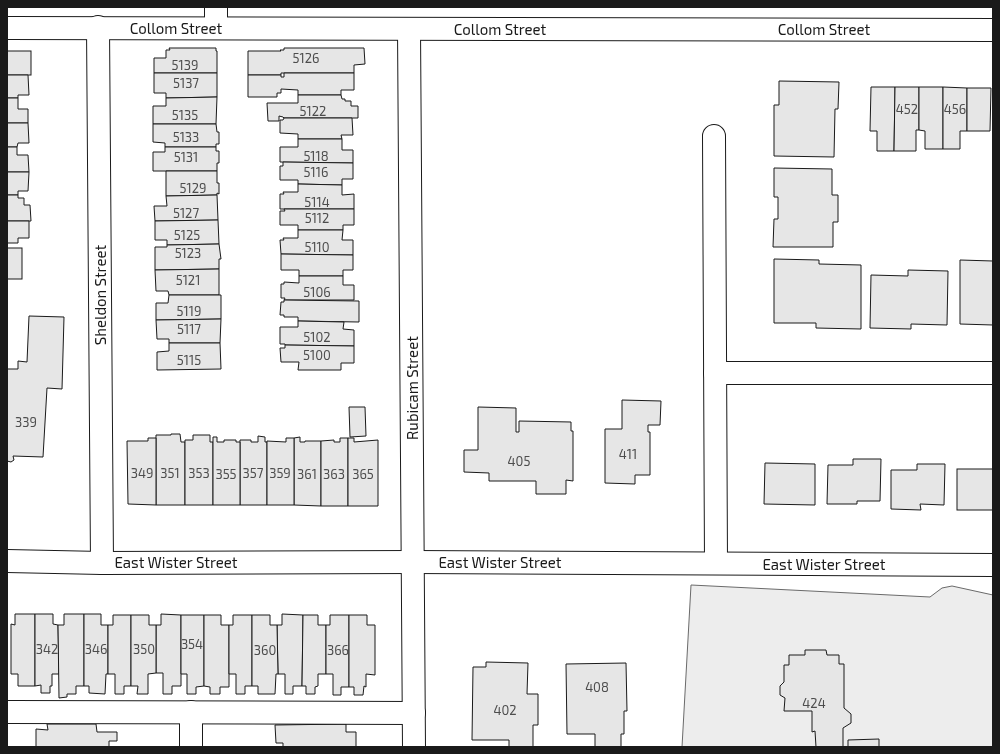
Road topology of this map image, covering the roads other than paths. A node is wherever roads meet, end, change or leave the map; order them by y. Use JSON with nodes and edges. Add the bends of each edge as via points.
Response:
{"nodes":[{"id":1,"x":216,"y":18,"type":"edge"},
{"id":2,"x":98,"y":27,"type":"junction"},
{"id":3,"x":7,"y":28,"type":"edge"},
{"id":4,"x":409,"y":29,"type":"junction"},
{"id":5,"x":993,"y":30,"type":"edge"},
{"id":6,"x":714,"y":136,"type":"dead end"},
{"id":7,"x":715,"y":373,"type":"junction"},
{"id":8,"x":993,"y":373,"type":"edge"},
{"id":9,"x":7,"y":561,"type":"edge"},
{"id":10,"x":414,"y":562,"type":"junction"},
{"id":11,"x":102,"y":563,"type":"junction"},
{"id":12,"x":716,"y":563,"type":"junction"},
{"id":13,"x":993,"y":565,"type":"edge"},
{"id":14,"x":7,"y":712,"type":"edge"},
{"id":15,"x":191,"y":712,"type":"junction"},
{"id":16,"x":414,"y":713,"type":"junction"},
{"id":17,"x":191,"y":747,"type":"edge"},
{"id":18,"x":414,"y":747,"type":"edge"}],
"edges":[{"from":1,"to":2,"type":"street","name":"Collom Street"},
{"from":1,"to":4,"type":"street","name":"Collom Street"},
{"from":2,"to":3,"type":"street","name":"Collom Street"},
{"from":2,"to":11,"type":"street","name":"Sheldon Street"},
{"from":4,"to":5,"type":"street","name":"Collom Street"},
{"from":4,"to":10,"type":"street","name":"Rubicam Street"},
{"from":6,"to":7,"type":"street"},
{"from":7,"to":8,"type":"street"},
{"from":7,"to":12,"type":"street"},
{"from":9,"to":11,"type":"street","name":"East Wister Street"},
{"from":10,"to":11,"type":"street","name":"East Wister Street"},
{"from":10,"to":12,"type":"street","name":"East Wister Street"},
{"from":10,"to":16,"type":"street","name":"Rubicam Street"},
{"from":12,"to":13,"type":"street","name":"East Wister Street"},
{"from":14,"to":15,"type":"street"},
{"from":15,"to":16,"type":"street"},
{"from":15,"to":17,"type":"street"},
{"from":16,"to":18,"type":"street","name":"Rubicam Street"}]}
